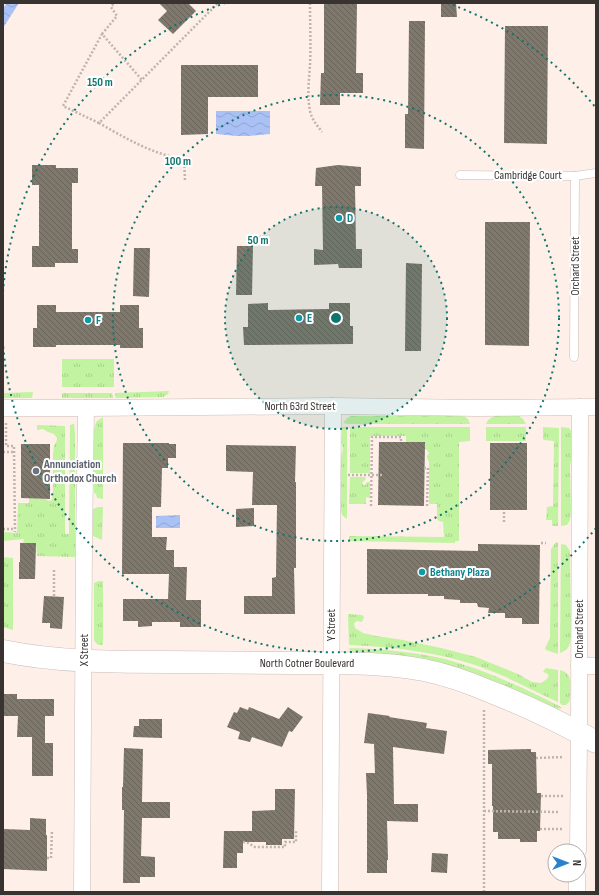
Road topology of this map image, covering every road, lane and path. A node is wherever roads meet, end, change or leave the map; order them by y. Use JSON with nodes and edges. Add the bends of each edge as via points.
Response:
{"nodes":[{"id":1,"x":114,"y":3,"type":"edge"},
{"id":2,"x":218,"y":3,"type":"edge"},
{"id":3,"x":310,"y":3,"type":"edge"},
{"id":4,"x":102,"y":34,"type":"junction"},
{"id":5,"x":142,"y":80,"type":"junction"},
{"id":6,"x":99,"y":123,"type":"junction"},
{"id":7,"x":322,"y":132,"type":"dead end"},
{"id":8,"x":596,"y":173,"type":"edge"},
{"id":9,"x":460,"y":175,"type":"dead end"},
{"id":10,"x":576,"y":176,"type":"junction"},
{"id":11,"x":185,"y":180,"type":"dead end"},
{"id":12,"x":574,"y":357,"type":"dead end"},
{"id":13,"x":333,"y":406,"type":"junction"},
{"id":14,"x":588,"y":407,"type":"edge"},
{"id":15,"x":86,"y":408,"type":"junction"},
{"id":16,"x":4,"y":415,"type":"edge"},
{"id":17,"x":401,"y":442,"type":"dead end"},
{"id":18,"x":3,"y":452,"type":"edge"},
{"id":19,"x":14,"y":452,"type":"junction"},
{"id":20,"x":424,"y":468,"type":"dead end"},
{"id":21,"x":348,"y":475,"type":"dead end"},
{"id":22,"x":371,"y":475,"type":"junction"},
{"id":23,"x":383,"y":475,"type":"dead end"},
{"id":24,"x":371,"y":506,"type":"dead end"},
{"id":25,"x":427,"y":507,"type":"dead end"},
{"id":26,"x":504,"y":512,"type":"dead end"},
{"id":27,"x":504,"y":522,"type":"dead end"},
{"id":28,"x":3,"y":529,"type":"edge"},
{"id":29,"x":541,"y":543,"type":"dead end"},
{"id":30,"x":546,"y":543,"type":"dead end"},
{"id":31,"x":54,"y":570,"type":"dead end"},
{"id":32,"x":54,"y":596,"type":"dead end"},
{"id":33,"x":3,"y":651,"type":"edge"},
{"id":34,"x":84,"y":661,"type":"junction"},
{"id":35,"x":331,"y":663,"type":"junction"},
{"id":36,"x":579,"y":666,"type":"junction"},
{"id":37,"x":596,"y":666,"type":"edge"},
{"id":38,"x":484,"y":706,"type":"dead end"},
{"id":39,"x":588,"y":737,"type":"edge"},
{"id":40,"x":569,"y":757,"type":"dead end"},
{"id":41,"x":536,"y":758,"type":"dead end"},
{"id":42,"x":541,"y":796,"type":"dead end"},
{"id":43,"x":568,"y":796,"type":"dead end"},
{"id":44,"x":484,"y":811,"type":"junction"},
{"id":45,"x":558,"y":812,"type":"dead end"},
{"id":46,"x":540,"y":829,"type":"dead end"},
{"id":47,"x":568,"y":829,"type":"dead end"},
{"id":48,"x":52,"y":830,"type":"dead end"},
{"id":49,"x":296,"y":830,"type":"dead end"},
{"id":50,"x":243,"y":842,"type":"dead end"},
{"id":51,"x":579,"y":843,"type":"edge"},
{"id":52,"x":47,"y":858,"type":"dead end"},
{"id":53,"x":82,"y":892,"type":"edge"},
{"id":54,"x":330,"y":892,"type":"edge"},
{"id":55,"x":484,"y":892,"type":"edge"}],
"edges":[{"from":1,"to":4,"type":"path","via":[[111,7],[117,16]]},
{"from":2,"to":5,"type":"path"},
{"from":3,"to":7,"type":"path","via":[[309,102],[314,123]]},
{"from":4,"to":5,"type":"path"},
{"from":4,"to":6,"type":"path","via":[[63,106]]},
{"from":5,"to":6,"type":"path"},
{"from":6,"to":11,"type":"path","via":[[159,152],[184,159]]},
{"from":8,"to":10,"type":"lane","name":"Cambridge Court"},
{"from":9,"to":10,"type":"lane","name":"Cambridge Court"},
{"from":10,"to":12,"type":"lane","name":"Orchard Street"},
{"from":13,"to":14,"type":"street","name":"North 63rd Street"},
{"from":13,"to":15,"type":"street","name":"North 63rd Street"},
{"from":13,"to":35,"type":"street","name":"Y Street"},
{"from":14,"to":36,"type":"street","name":"Orchard Street"},
{"from":15,"to":16,"type":"street","name":"North 63rd Street"},
{"from":15,"to":34,"type":"street","name":"X Street"},
{"from":16,"to":19,"type":"path","via":[[6,446],[14,446]]},
{"from":17,"to":22,"type":"path","via":[[401,437],[372,437]]},
{"from":18,"to":19,"type":"path"},
{"from":19,"to":28,"type":"path","via":[[15,530]]},
{"from":20,"to":25,"type":"path","via":[[428,468]]},
{"from":21,"to":22,"type":"path"},
{"from":22,"to":23,"type":"path"},
{"from":22,"to":24,"type":"path"},
{"from":26,"to":27,"type":"path"},
{"from":29,"to":30,"type":"path"},
{"from":31,"to":32,"type":"path"},
{"from":33,"to":34,"type":"main road","name":"North Cotner Boulevard","via":[[41,658]]},
{"from":34,"to":35,"type":"main road","name":"North Cotner Boulevard"},
{"from":34,"to":53,"type":"street","name":"X Street"},
{"from":35,"to":39,"type":"main road","name":"North Cotner Boulevard","via":[[399,666],[449,676],[533,709]]},
{"from":35,"to":54,"type":"street","name":"Y Street"},
{"from":36,"to":37,"type":"street"},
{"from":36,"to":39,"type":"street","name":"Orchard Street"},
{"from":38,"to":44,"type":"path"},
{"from":39,"to":51,"type":"street","name":"Orchard Street"},
{"from":40,"to":41,"type":"path"},
{"from":42,"to":43,"type":"path"},
{"from":44,"to":45,"type":"path"},
{"from":44,"to":55,"type":"path"},
{"from":46,"to":47,"type":"path"},
{"from":48,"to":52,"type":"path","via":[[51,858]]},
{"from":49,"to":50,"type":"path","via":[[296,842],[285,842],[285,847],[255,847]]}]}
